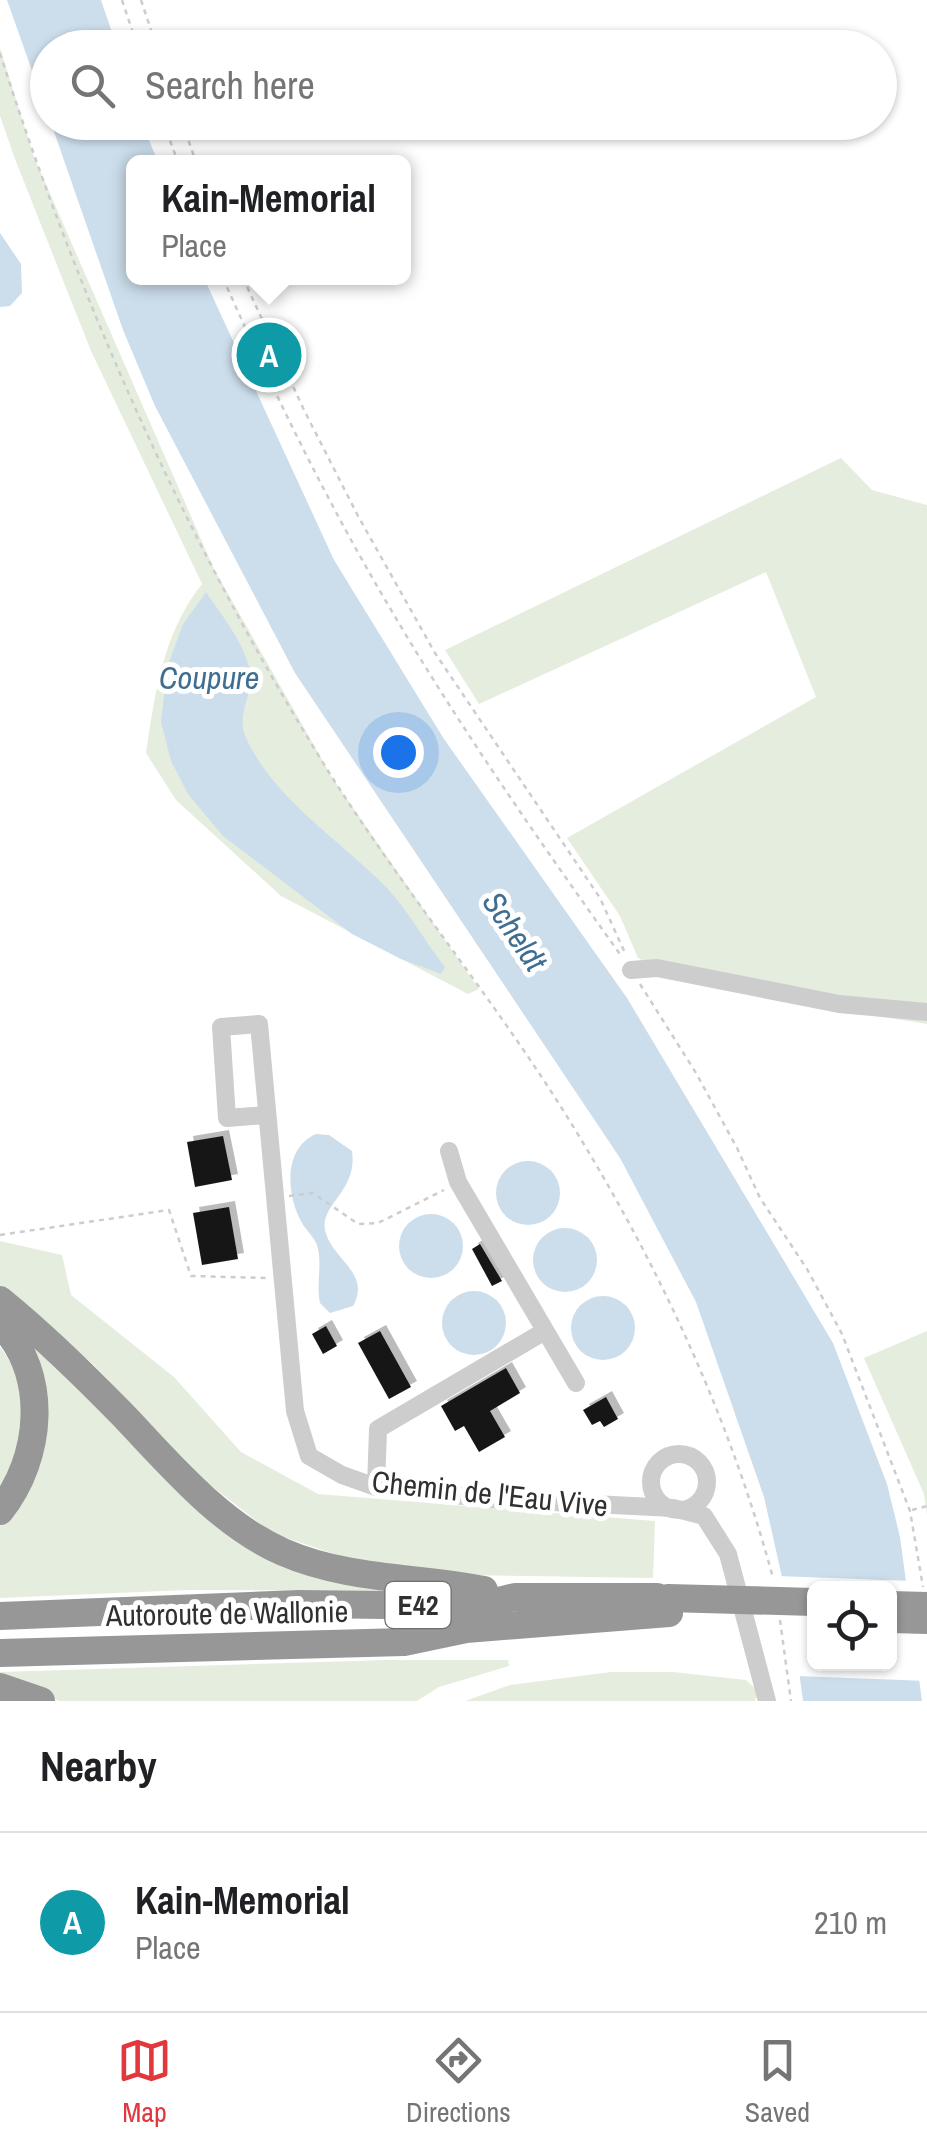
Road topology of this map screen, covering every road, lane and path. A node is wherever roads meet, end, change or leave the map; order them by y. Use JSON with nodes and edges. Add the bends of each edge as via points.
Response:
{"nodes":[{"id":1,"x":122,"y":0,"type":"edge"},
{"id":2,"x":142,"y":0,"type":"edge"},
{"id":3,"x":132,"y":30,"type":"edge"},
{"id":4,"x":151,"y":30,"type":"edge"},
{"id":5,"x":0,"y":53,"type":"edge"},
{"id":6,"x":226,"y":285,"type":"edge"},
{"id":7,"x":245,"y":285,"type":"edge"},
{"id":8,"x":613,"y":944,"type":"dead end"},
{"id":9,"x":632,"y":970,"type":"joint"},
{"id":10,"x":645,"y":992,"type":"dead end"},
{"id":11,"x":927,"y":1012,"type":"edge"},
{"id":12,"x":266,"y":1114,"type":"junction"},
{"id":13,"x":449,"y":1152,"type":"dead end"},
{"id":14,"x":458,"y":1182,"type":"junction"},
{"id":15,"x":286,"y":1196,"type":"dead end"},
{"id":16,"x":0,"y":1235,"type":"edge"},
{"id":17,"x":282,"y":1279,"type":"junction"},
{"id":18,"x":0,"y":1300,"type":"edge"},
{"id":19,"x":0,"y":1323,"type":"edge"},
{"id":20,"x":546,"y":1331,"type":"junction"},
{"id":21,"x":576,"y":1383,"type":"dead end"},
{"id":22,"x":376,"y":1487,"type":"junction"},
{"id":23,"x":927,"y":1506,"type":"edge"},
{"id":24,"x":910,"y":1510,"type":"junction"},
{"id":25,"x":0,"y":1511,"type":"edge"},
{"id":26,"x":776,"y":1593,"type":"dead end"},
{"id":27,"x":515,"y":1597,"type":"junction"},
{"id":28,"x":926,"y":1599,"type":"edge"},
{"id":29,"x":807,"y":1602,"type":"edge"},
{"id":30,"x":897,"y":1604,"type":"edge"},
{"id":31,"x":668,"y":1605,"type":"junction"},
{"id":32,"x":778,"y":1610,"type":"dead end"},
{"id":33,"x":0,"y":1616,"type":"edge"},
{"id":34,"x":807,"y":1616,"type":"edge"},
{"id":35,"x":897,"y":1619,"type":"edge"},
{"id":36,"x":927,"y":1620,"type":"edge"},
{"id":37,"x":0,"y":1653,"type":"edge"},
{"id":38,"x":0,"y":1687,"type":"edge"},
{"id":39,"x":41,"y":1701,"type":"edge"},
{"id":40,"x":767,"y":1701,"type":"edge"},
{"id":41,"x":791,"y":1701,"type":"edge"}],
"edges":[{"from":1,"to":3,"type":"path"},
{"from":2,"to":4,"type":"path"},
{"from":5,"to":26,"type":"path","via":[[91,306],[214,569],[334,779],[560,1105],[617,1200],[710,1393]]},
{"from":6,"to":8,"type":"path","via":[[290,422],[388,604]]},
{"from":7,"to":9,"type":"path","via":[[358,516],[466,702],[600,898]]},
{"from":9,"to":11,"type":"street","via":[[658,968],[839,1004]]},
{"from":10,"to":24,"type":"path","via":[[828,1305]]},
{"from":12,"to":12,"type":"street","name":"Chemin de l'Eau Vive","via":[[259,1024],[221,1027],[227,1118]]},
{"from":12,"to":17,"type":"street","name":"Chemin de l'Eau Vive"},
{"from":13,"to":14,"type":"street"},
{"from":14,"to":15,"type":"path","via":[[378,1223],[358,1224],[313,1193]]},
{"from":14,"to":20,"type":"street"},
{"from":16,"to":17,"type":"path","via":[[169,1210],[191,1276]]},
{"from":17,"to":22,"type":"street","name":"Chemin de l'Eau Vive","via":[[295,1410],[309,1456]]},
{"from":18,"to":27,"type":"highway","via":[[252,1535],[326,1565]]},
{"from":19,"to":25,"type":"highway","via":[[25,1356],[35,1426],[15,1492]]},
{"from":20,"to":21,"type":"street"},
{"from":20,"to":22,"type":"street","via":[[378,1429]]},
{"from":22,"to":40,"type":"street","name":"Chemin de l'Eau Vive","via":[[673,1508],[704,1516],[728,1554]]},
{"from":23,"to":24,"type":"path"},
{"from":24,"to":28,"type":"path"},
{"from":27,"to":31,"type":"highway","name":"Autoroute de Wallonie","number":"E42"},
{"from":27,"to":33,"type":"highway","name":"Autoroute de Wallonie","number":"E42","via":[[478,1606],[299,1604]]},
{"from":28,"to":30,"type":"highway","bridge":true},
{"from":29,"to":31,"type":"highway","name":"Autoroute de Wallonie","number":"E42","bridge":true},
{"from":31,"to":34,"type":"highway","name":"Autoroute de Wallonie","number":"E42"},
{"from":31,"to":37,"type":"highway","name":"Autoroute de Wallonie","number":"E42","via":[[404,1642]]},
{"from":32,"to":41,"type":"path"},
{"from":35,"to":36,"type":"highway"},
{"from":38,"to":39,"type":"highway"}]}
